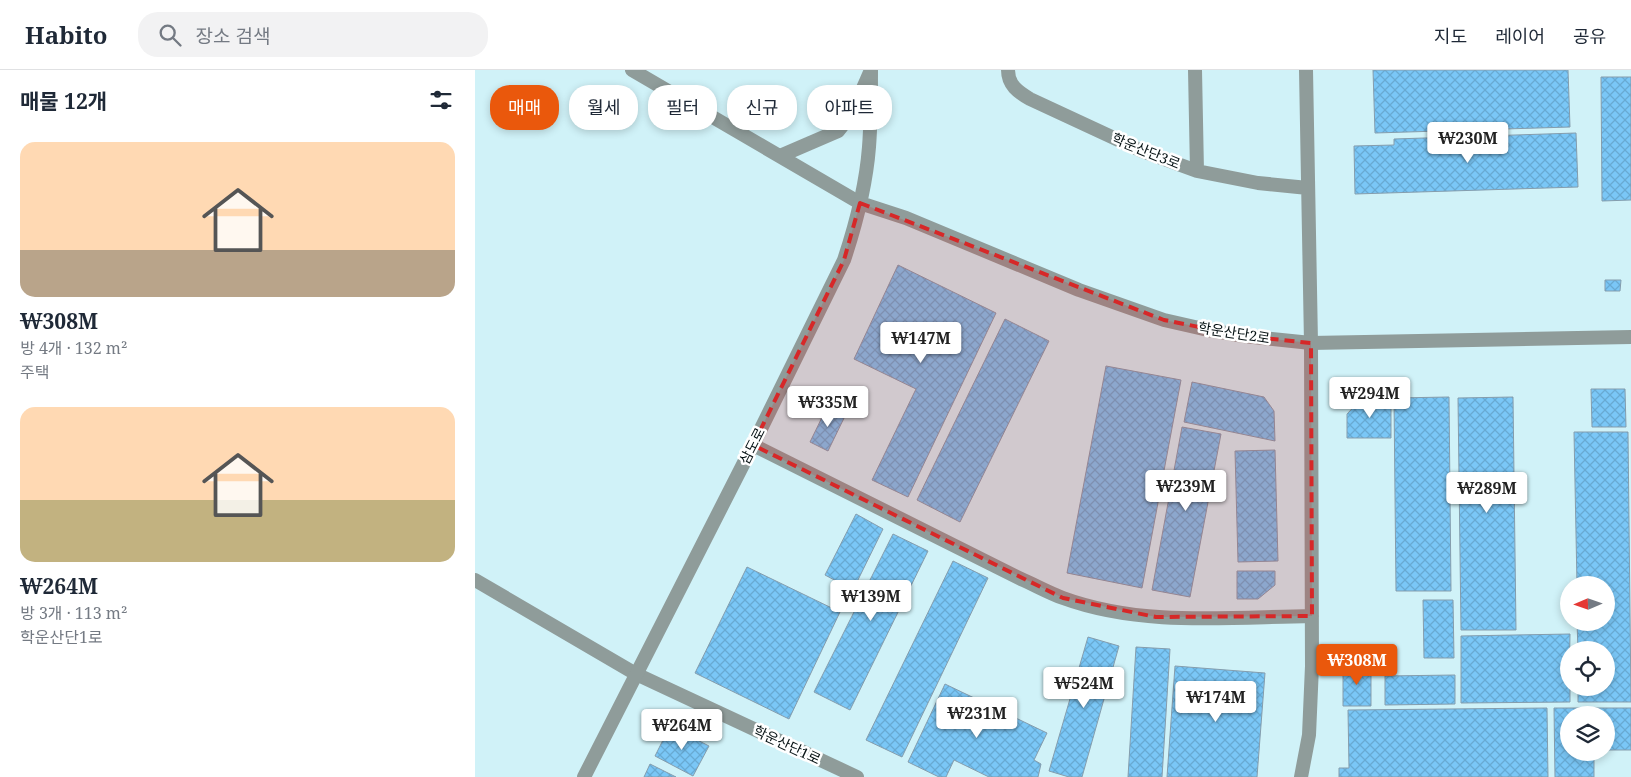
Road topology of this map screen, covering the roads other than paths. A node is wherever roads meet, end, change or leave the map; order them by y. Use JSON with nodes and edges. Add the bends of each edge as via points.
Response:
{"nodes":[{"id":1,"x":632,"y":70,"type":"edge"},
{"id":2,"x":871,"y":70,"type":"edge"},
{"id":3,"x":1008,"y":70,"type":"edge"},
{"id":4,"x":1195,"y":70,"type":"edge"},
{"id":5,"x":1306,"y":70,"type":"edge"},
{"id":6,"x":779,"y":156,"type":"junction"},
{"id":7,"x":1197,"y":171,"type":"junction"},
{"id":8,"x":1308,"y":188,"type":"junction"},
{"id":9,"x":860,"y":203,"type":"junction"},
{"id":10,"x":1631,"y":337,"type":"edge"},
{"id":11,"x":1311,"y":343,"type":"junction"},
{"id":12,"x":753,"y":445,"type":"junction"},
{"id":13,"x":475,"y":580,"type":"edge"},
{"id":14,"x":1311,"y":616,"type":"junction"},
{"id":15,"x":636,"y":674,"type":"junction"},
{"id":16,"x":584,"y":777,"type":"edge"},
{"id":17,"x":857,"y":777,"type":"edge"},
{"id":18,"x":1301,"y":777,"type":"edge"}],
"edges":[{"from":1,"to":6,"type":"street","name":"학운산단2로"},
{"from":2,"to":6,"type":"street","via":[[838,131]]},
{"from":2,"to":9,"type":"street","name":"삼도로","via":[[869,147]]},
{"from":3,"to":7,"type":"street","name":"학운산단3로","via":[[1011,84],[1030,99],[1142,152]]},
{"from":4,"to":7,"type":"street"},
{"from":5,"to":8,"type":"street"},
{"from":6,"to":9,"type":"street","name":"학운산단2로"},
{"from":7,"to":8,"type":"street","name":"학운산단3로","via":[[1258,183]]},
{"from":8,"to":11,"type":"street"},
{"from":9,"to":11,"type":"street","name":"학운산단2로","via":[[905,218],[1079,290],[1164,320],[1235,335]]},
{"from":9,"to":12,"type":"street","name":"삼도로","via":[[844,260]]},
{"from":10,"to":11,"type":"street","name":"학운산단2로"},
{"from":11,"to":14,"type":"street"},
{"from":12,"to":14,"type":"street","via":[[1063,598],[1127,614],[1156,617]]},
{"from":12,"to":15,"type":"street","name":"삼도로"},
{"from":13,"to":15,"type":"street","name":"학운산단1로"},
{"from":14,"to":18,"type":"street","via":[[1311,708]]},
{"from":15,"to":16,"type":"street","name":"삼도로"},
{"from":15,"to":17,"type":"street","name":"학운산단1로"}]}
